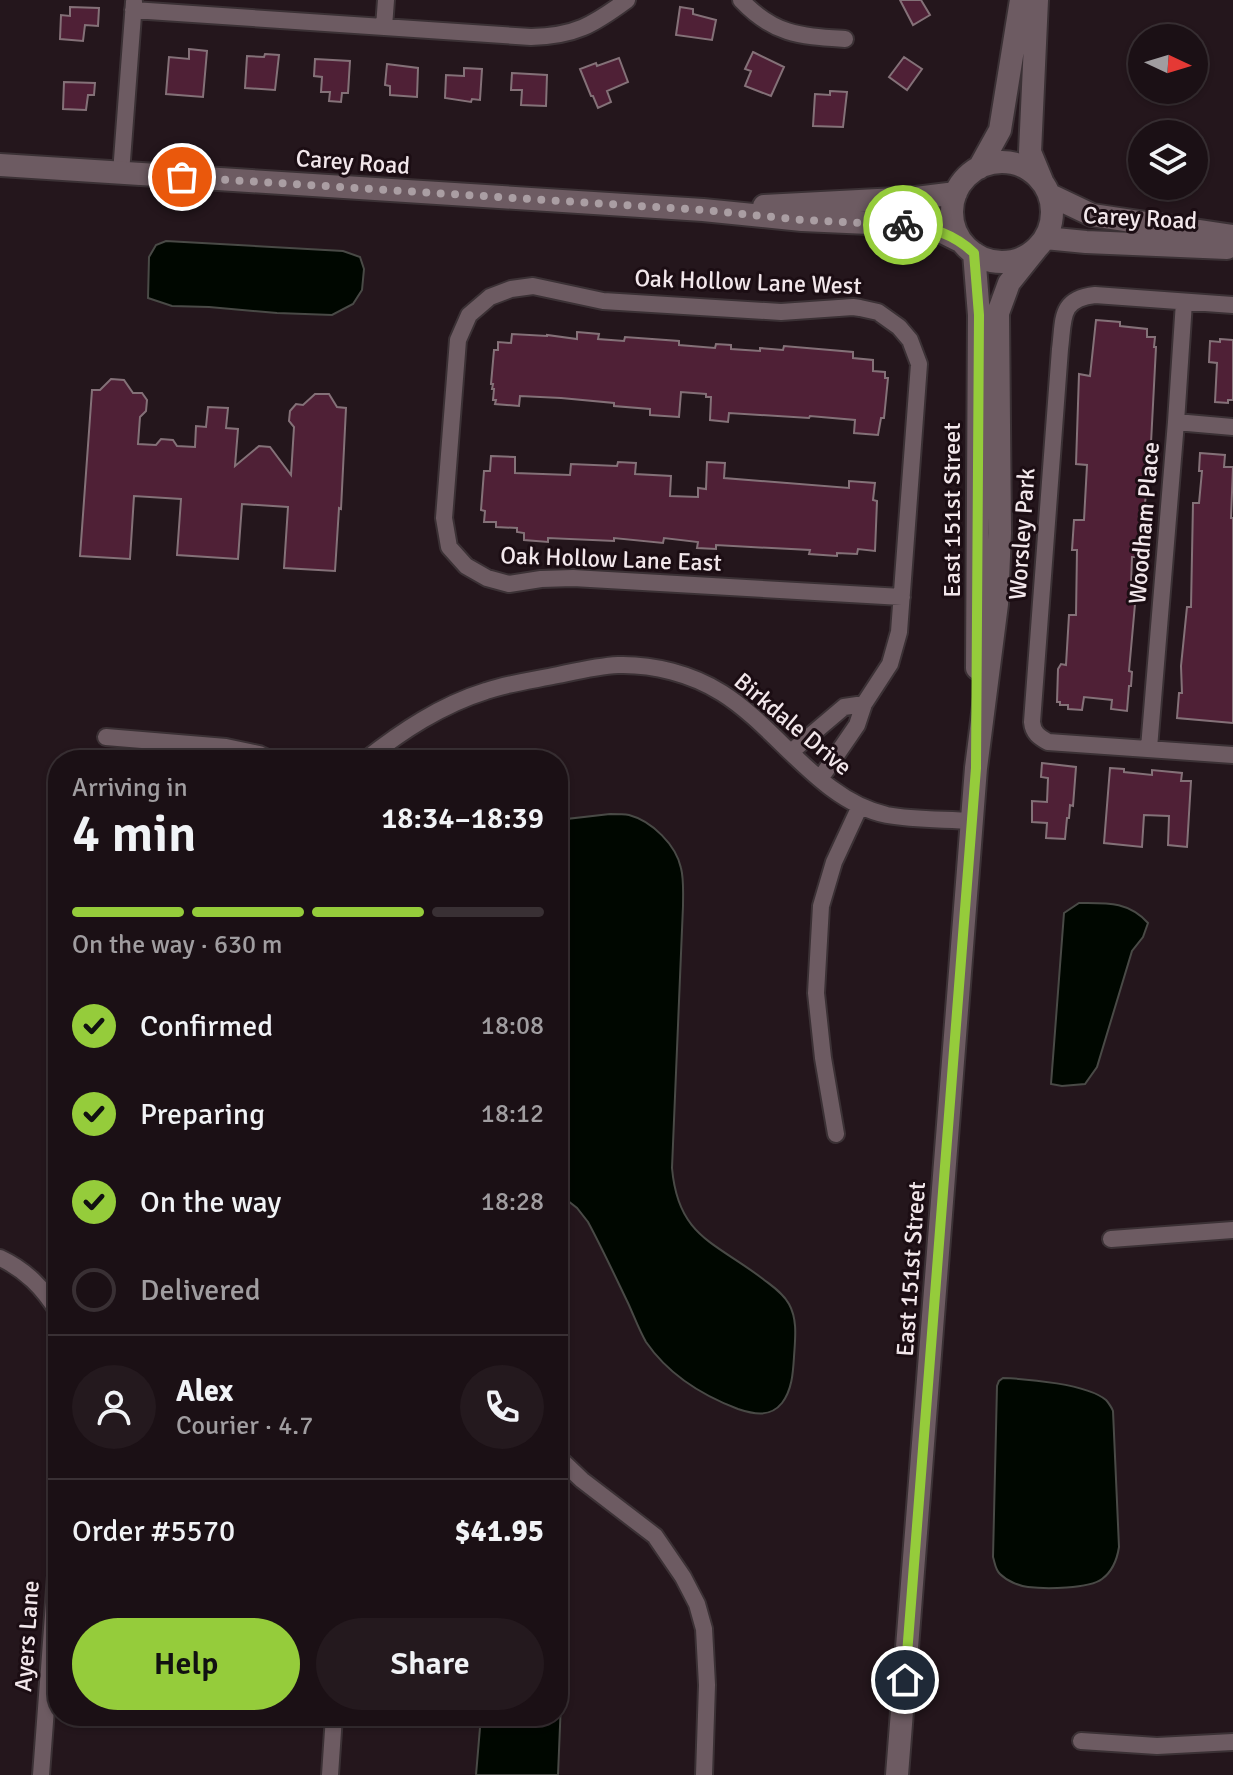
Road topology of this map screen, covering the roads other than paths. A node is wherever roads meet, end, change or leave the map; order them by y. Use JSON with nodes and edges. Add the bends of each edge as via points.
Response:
{"nodes":[{"id":1,"x":386,"y":0,"type":"edge"},
{"id":2,"x":627,"y":0,"type":"edge"},
{"id":3,"x":741,"y":0,"type":"edge"},
{"id":4,"x":1021,"y":0,"type":"edge"},
{"id":5,"x":1037,"y":0,"type":"edge"},
{"id":6,"x":134,"y":5,"type":"edge"},
{"id":7,"x":384,"y":27,"type":"junction"},
{"id":8,"x":845,"y":39,"type":"dead end"},
{"id":9,"x":0,"y":165,"type":"edge"},
{"id":10,"x":979,"y":168,"type":"junction"},
{"id":11,"x":121,"y":173,"type":"junction"},
{"id":12,"x":1046,"y":189,"type":"junction"},
{"id":13,"x":956,"y":193,"type":"junction"},
{"id":14,"x":703,"y":210,"type":"junction"},
{"id":15,"x":1233,"y":236,"type":"edge"},
{"id":16,"x":1041,"y":243,"type":"junction"},
{"id":17,"x":968,"y":247,"type":"junction"},
{"id":18,"x":1233,"y":248,"type":"edge"},
{"id":19,"x":1184,"y":302,"type":"junction"},
{"id":20,"x":1233,"y":305,"type":"edge"},
{"id":21,"x":1176,"y":422,"type":"junction"},
{"id":22,"x":1233,"y":427,"type":"edge"},
{"id":23,"x":451,"y":429,"type":"joint"},
{"id":24,"x":902,"y":597,"type":"junction"},
{"id":25,"x":864,"y":704,"type":"junction"},
{"id":26,"x":106,"y":737,"type":"dead end"},
{"id":27,"x":1149,"y":748,"type":"junction"},
{"id":28,"x":240,"y":750,"type":"edge"},
{"id":29,"x":378,"y":750,"type":"edge"},
{"id":30,"x":791,"y":752,"type":"junction"},
{"id":31,"x":1233,"y":755,"type":"edge"},
{"id":32,"x":976,"y":768,"type":"junction"},
{"id":33,"x":820,"y":779,"type":"junction"},
{"id":34,"x":860,"y":806,"type":"junction"},
{"id":35,"x":972,"y":821,"type":"junction"},
{"id":36,"x":836,"y":1134,"type":"dead end"},
{"id":37,"x":1233,"y":1230,"type":"edge"},
{"id":38,"x":1111,"y":1239,"type":"dead end"},
{"id":39,"x":0,"y":1258,"type":"edge"},
{"id":40,"x":48,"y":1295,"type":"edge"},
{"id":41,"x":568,"y":1467,"type":"edge"},
{"id":42,"x":48,"y":1682,"type":"edge"},
{"id":43,"x":333,"y":1726,"type":"edge"},
{"id":44,"x":1081,"y":1741,"type":"dead end"},
{"id":45,"x":1233,"y":1742,"type":"edge"},
{"id":46,"x":41,"y":1775,"type":"edge"},
{"id":47,"x":330,"y":1775,"type":"edge"},
{"id":48,"x":704,"y":1775,"type":"edge"},
{"id":49,"x":897,"y":1775,"type":"edge"}],
"edges":[{"from":1,"to":7,"type":"street"},
{"from":2,"to":7,"type":"street","via":[[587,27],[550,37]]},
{"from":3,"to":8,"type":"street","via":[[783,30]]},
{"from":4,"to":10,"type":"street","via":[[1000,130]]},
{"from":5,"to":12,"type":"street","via":[[1030,152]]},
{"from":6,"to":7,"type":"street"},
{"from":6,"to":11,"type":"street"},
{"from":9,"to":11,"type":"street","name":"Carey Road"},
{"from":10,"to":12,"type":"street","via":[[992,163],[1020,165]]},
{"from":10,"to":13,"type":"street"},
{"from":11,"to":14,"type":"street","name":"Carey Road"},
{"from":12,"to":15,"type":"street","name":"Carey Road","via":[[1092,215]]},
{"from":12,"to":16,"type":"street","via":[[1051,224]]},
{"from":13,"to":14,"type":"street","name":"Carey Road"},
{"from":13,"to":17,"type":"street","via":[[955,226]]},
{"from":14,"to":17,"type":"street","name":"Carey Road","via":[[914,225],[938,230]]},
{"from":16,"to":17,"type":"street","via":[[1007,262],[990,260]]},
{"from":16,"to":18,"type":"street","name":"Carey Road"},
{"from":16,"to":32,"type":"street","name":"East 151st Street","via":[[1009,283],[998,313],[997,604]]},
{"from":17,"to":32,"type":"street","name":"East 151st Street","via":[[979,315]]},
{"from":19,"to":20,"type":"street","name":"Worsley Park"},
{"from":19,"to":21,"type":"street","name":"Woodham Place"},
{"from":19,"to":27,"type":"street","name":"Worsley Park","via":[[1081,297],[1066,311],[1060,349],[1033,729],[1048,742]]},
{"from":21,"to":22,"type":"street"},
{"from":21,"to":27,"type":"street","name":"Woodham Place"},
{"from":23,"to":24,"type":"street","name":"Oak Hollow Lane East","via":[[444,518],[449,547],[487,578],[509,584],[573,578]]},
{"from":23,"to":24,"type":"street","name":"Oak Hollow Lane West","via":[[458,340],[469,315],[490,297],[511,289],[533,286],[603,301],[878,312],[910,340],[919,364]]},
{"from":24,"to":25,"type":"street","name":"Oak Hollow Lane West","via":[[890,664]]},
{"from":25,"to":30,"type":"street","via":[[844,707]]},
{"from":25,"to":33,"type":"street","name":"Oak Hollow Lane West","via":[[857,725]]},
{"from":26,"to":28,"type":"street"},
{"from":27,"to":31,"type":"street","name":"Worsley Park"},
{"from":29,"to":30,"type":"street","name":"Birkdale Drive","via":[[433,713],[486,691],[616,665],[670,671],[699,681],[742,707]]},
{"from":30,"to":33,"type":"street","name":"Birkdale Drive"},
{"from":32,"to":35,"type":"street","name":"East 151st Street"},
{"from":33,"to":34,"type":"street","name":"Birkdale Drive"},
{"from":34,"to":35,"type":"street","name":"Birkdale Drive","via":[[886,815]]},
{"from":34,"to":36,"type":"street","via":[[821,906],[816,993]]},
{"from":35,"to":49,"type":"street","name":"East 151st Street"},
{"from":37,"to":38,"type":"street"},
{"from":39,"to":40,"type":"street"},
{"from":41,"to":48,"type":"street","via":[[655,1536],[697,1604],[707,1685]]},
{"from":42,"to":46,"type":"street","name":"Ayers Lane"},
{"from":43,"to":47,"type":"street"},
{"from":44,"to":45,"type":"street","via":[[1157,1746]]}]}
